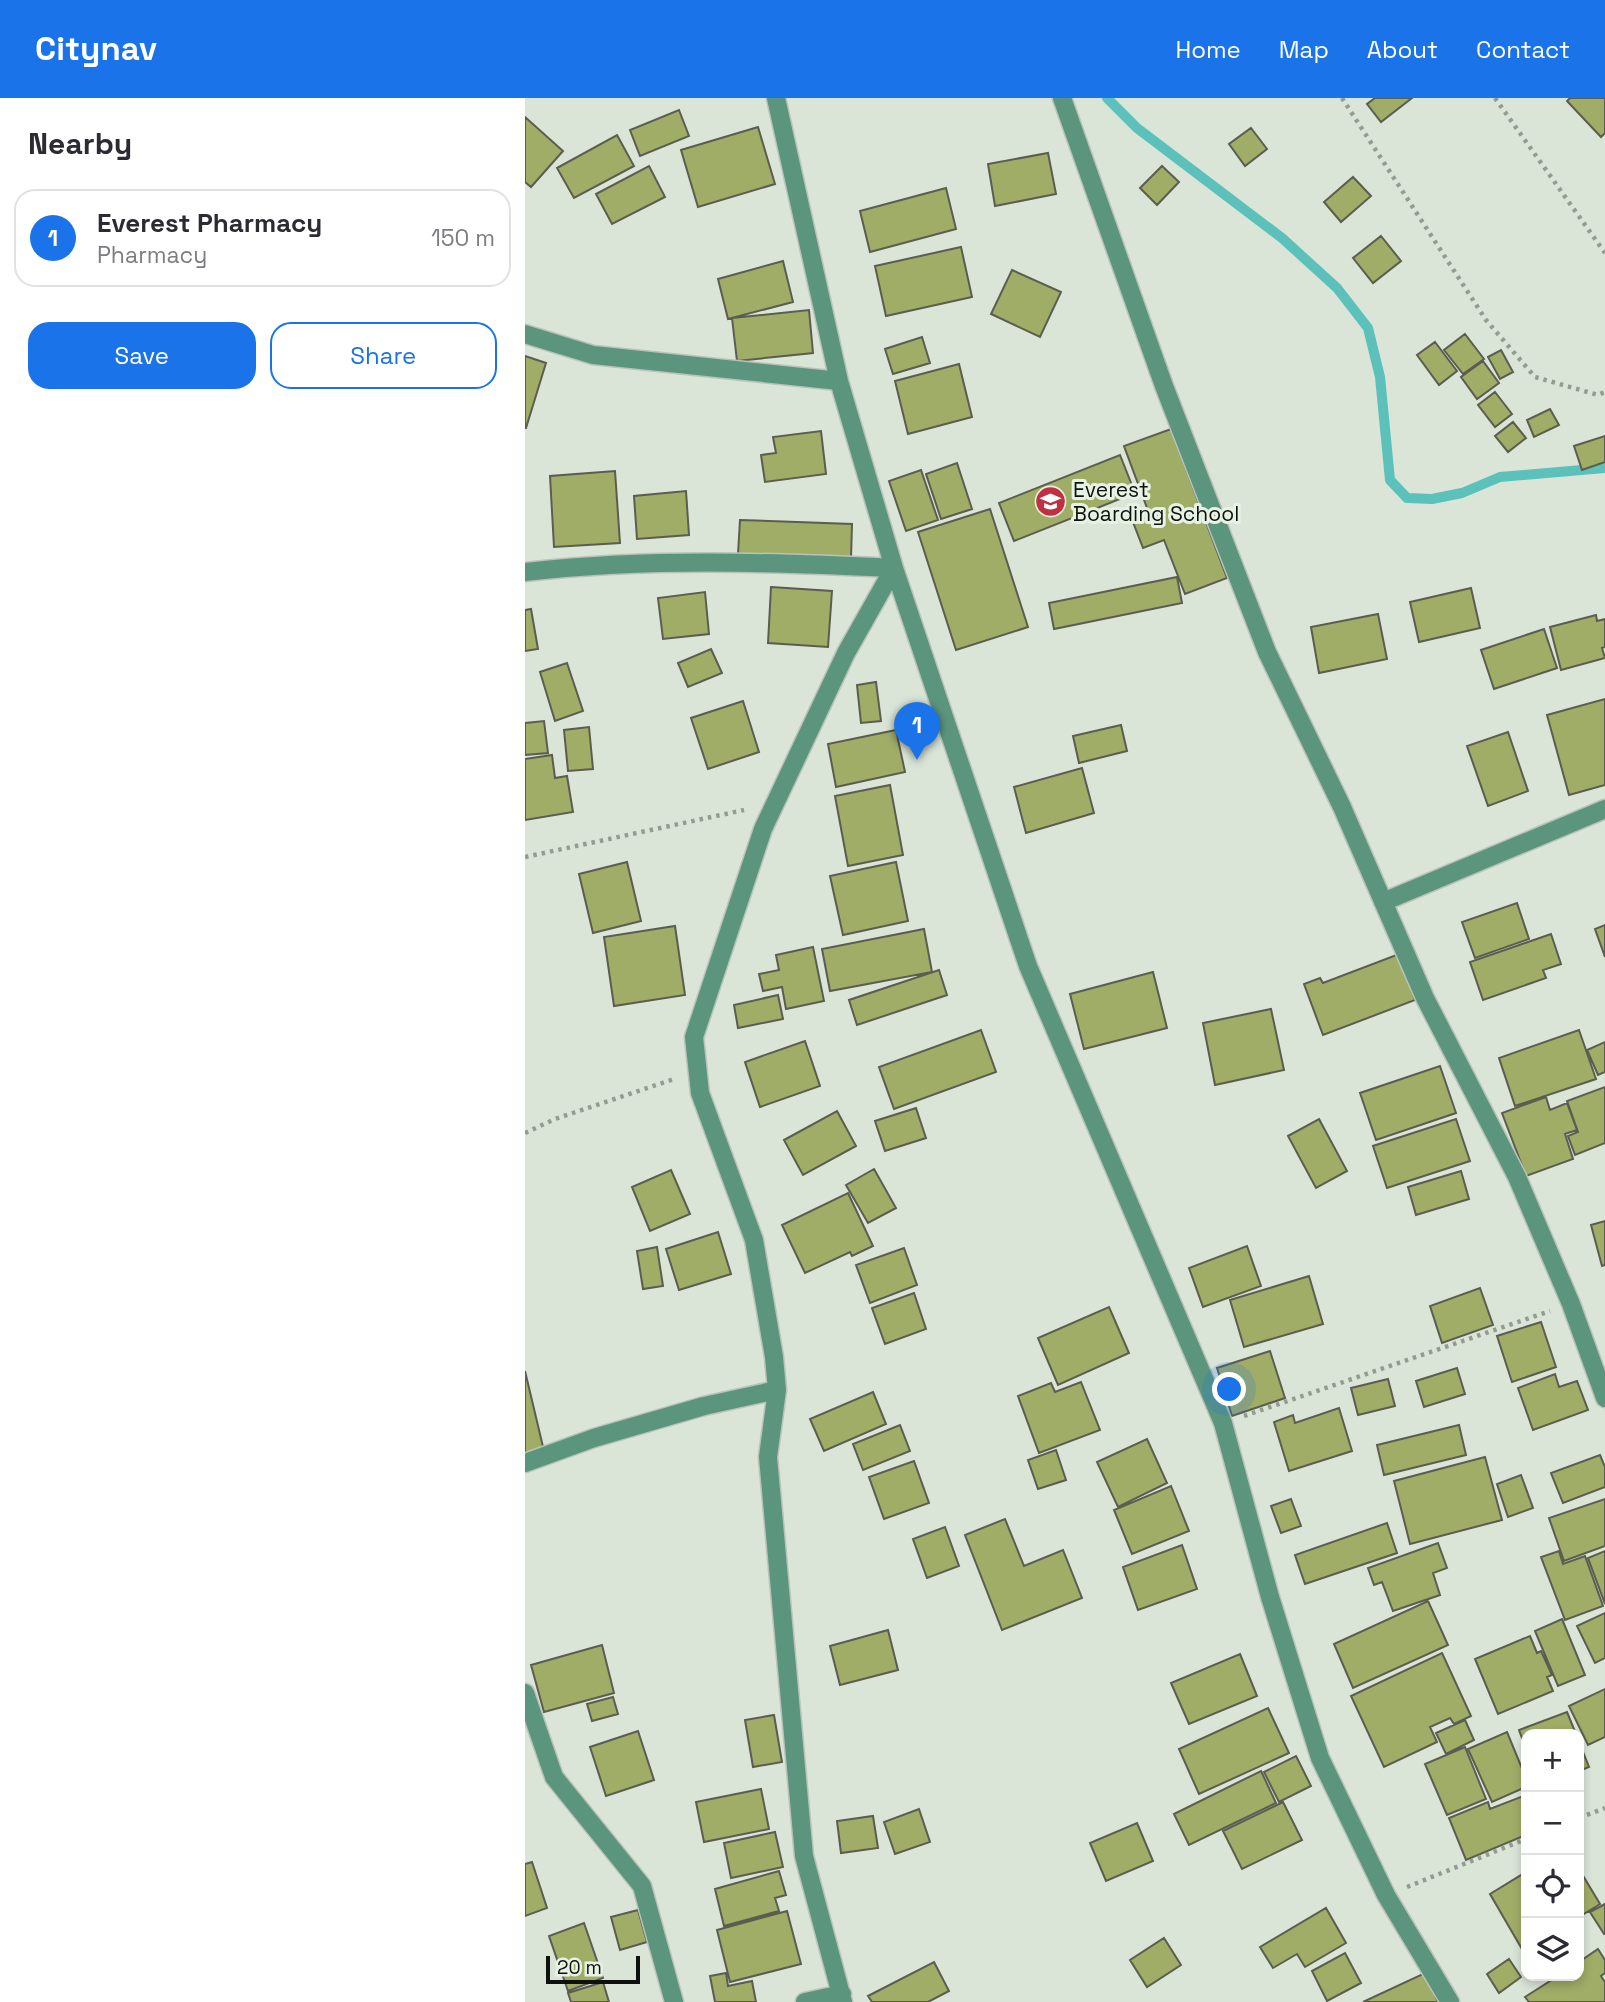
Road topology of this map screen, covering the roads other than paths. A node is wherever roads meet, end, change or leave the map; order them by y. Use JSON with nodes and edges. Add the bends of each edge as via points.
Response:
{"nodes":[{"id":1,"x":776,"y":98,"type":"edge"},
{"id":2,"x":1062,"y":98,"type":"edge"},
{"id":3,"x":525,"y":334,"type":"edge"},
{"id":4,"x":839,"y":381,"type":"junction"},
{"id":5,"x":894,"y":568,"type":"junction"},
{"id":6,"x":525,"y":572,"type":"edge"},
{"id":7,"x":1605,"y":809,"type":"edge"},
{"id":8,"x":1383,"y":902,"type":"junction"},
{"id":9,"x":777,"y":1390,"type":"junction"},
{"id":10,"x":1605,"y":1398,"type":"edge"},
{"id":11,"x":525,"y":1463,"type":"edge"},
{"id":12,"x":525,"y":1693,"type":"edge"},
{"id":13,"x":842,"y":1998,"type":"edge"},
{"id":14,"x":674,"y":2002,"type":"edge"},
{"id":15,"x":805,"y":2002,"type":"edge"},
{"id":16,"x":1450,"y":2002,"type":"edge"}],
"edges":[{"from":1,"to":4,"type":"street"},
{"from":2,"to":8,"type":"street","via":[[1164,386],[1267,652]]},
{"from":3,"to":4,"type":"street","via":[[593,355]]},
{"from":4,"to":5,"type":"street"},
{"from":5,"to":6,"type":"street","via":[[727,560]]},
{"from":5,"to":9,"type":"street","via":[[846,653],[763,829],[694,1037],[701,1093],[754,1240]]},
{"from":5,"to":16,"type":"street","via":[[1028,966],[1223,1423],[1320,1758],[1386,1895]]},
{"from":7,"to":8,"type":"street"},
{"from":8,"to":10,"type":"street","via":[[1425,998],[1517,1177]]},
{"from":9,"to":11,"type":"street","via":[[704,1406]]},
{"from":9,"to":13,"type":"street","via":[[768,1457],[804,1856]]},
{"from":12,"to":14,"type":"street","via":[[554,1777],[642,1886]]},
{"from":13,"to":15,"type":"street"}]}
